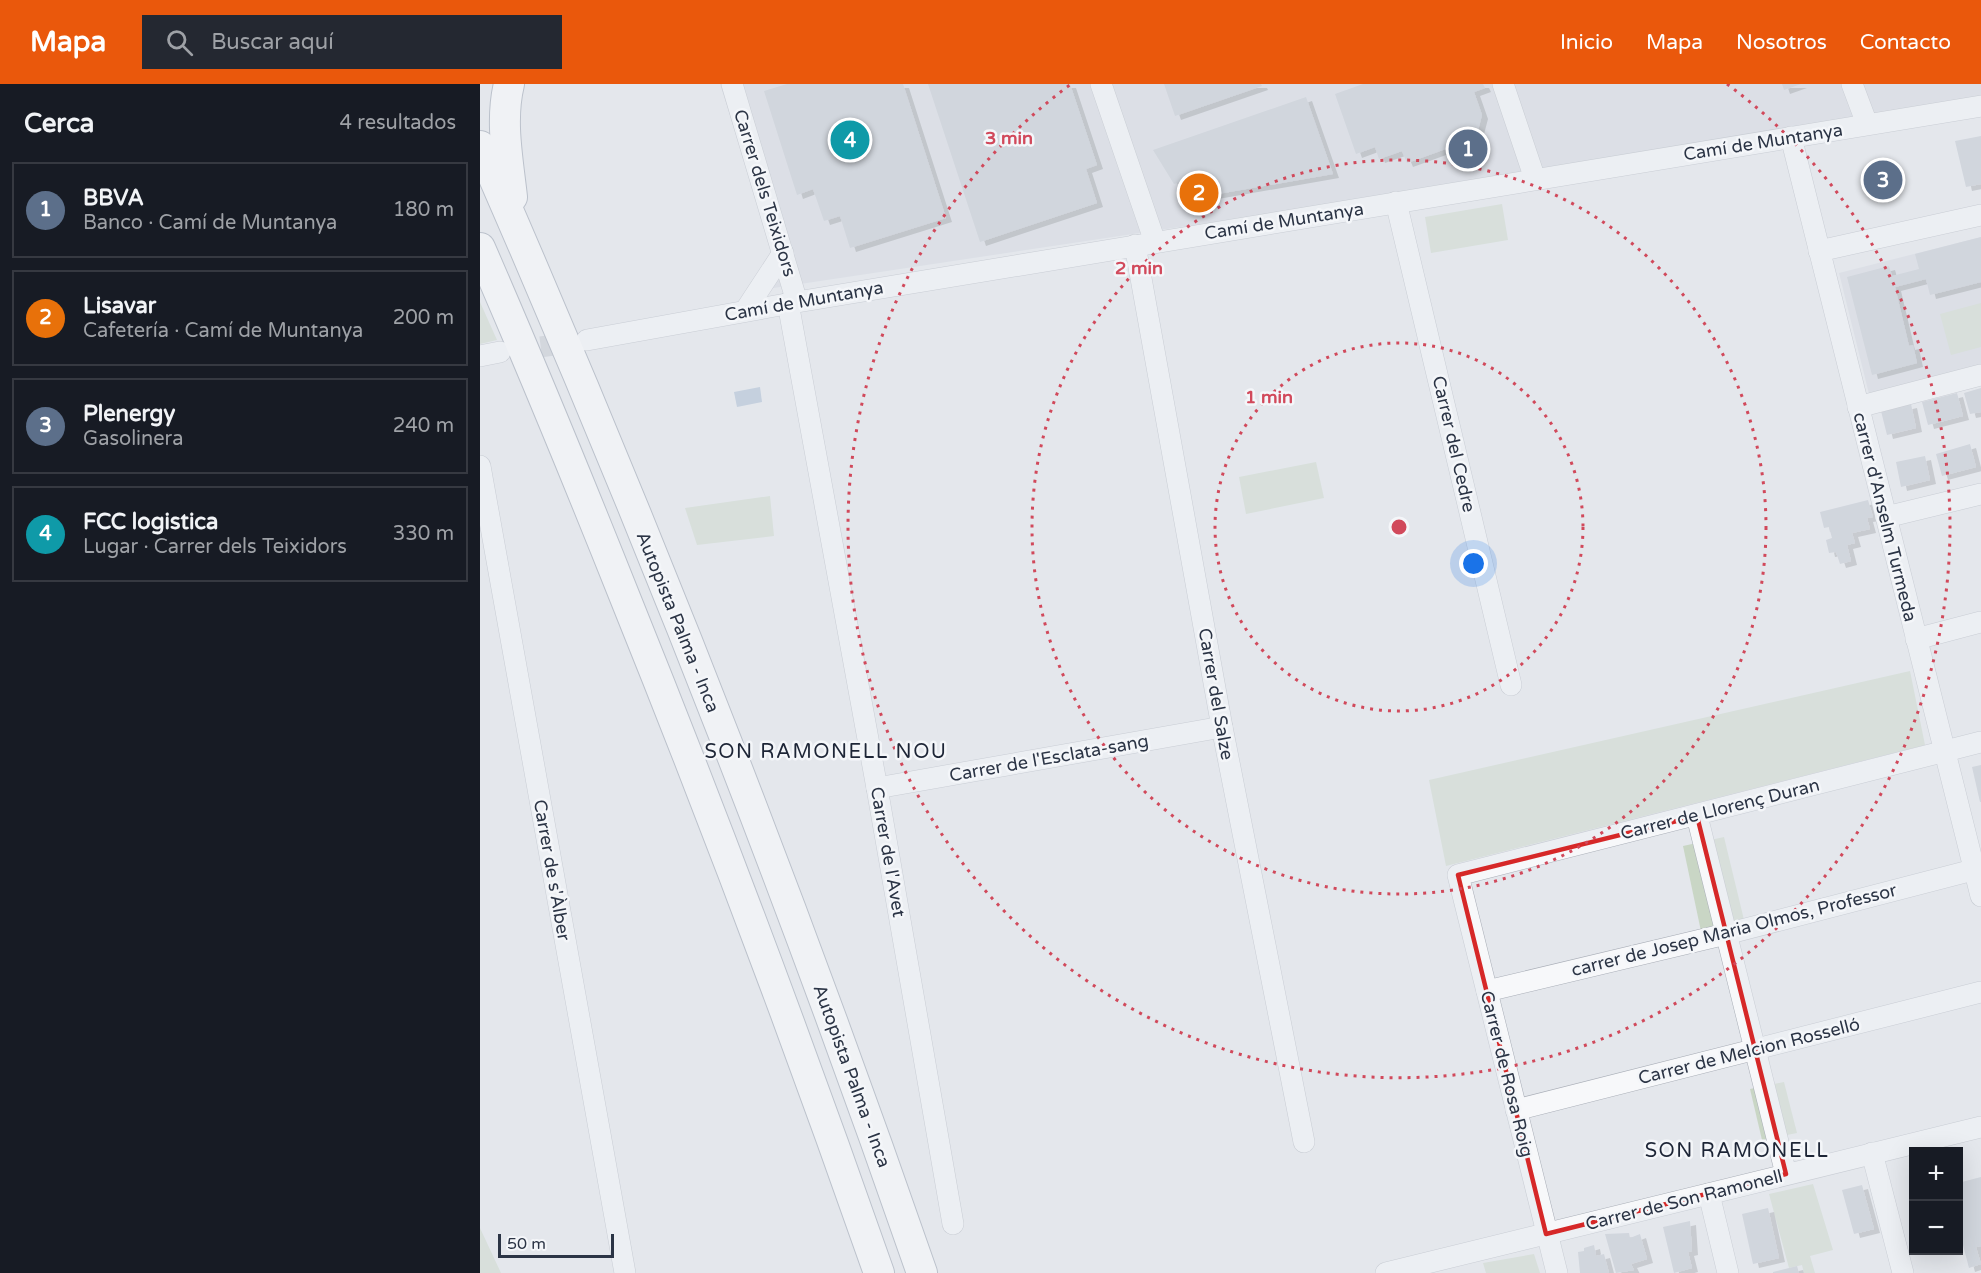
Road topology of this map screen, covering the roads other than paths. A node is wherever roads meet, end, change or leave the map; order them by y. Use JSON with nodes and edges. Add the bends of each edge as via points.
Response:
{"nodes":[{"id":1,"x":509,"y":84,"type":"edge"},
{"id":2,"x":732,"y":84,"type":"edge"},
{"id":3,"x":1101,"y":84,"type":"edge"},
{"id":4,"x":1503,"y":84,"type":"edge"},
{"id":5,"x":1852,"y":84,"type":"edge"},
{"id":6,"x":1981,"y":106,"type":"edge"},
{"id":7,"x":1867,"y":124,"type":"junction"},
{"id":8,"x":1791,"y":137,"type":"junction"},
{"id":9,"x":480,"y":146,"type":"edge"},
{"id":10,"x":1535,"y":179,"type":"junction"},
{"id":11,"x":1396,"y":202,"type":"junction"},
{"id":12,"x":1981,"y":215,"type":"edge"},
{"id":13,"x":515,"y":227,"type":"junction"},
{"id":14,"x":1145,"y":244,"type":"junction"},
{"id":15,"x":480,"y":248,"type":"edge"},
{"id":16,"x":1819,"y":251,"type":"junction"},
{"id":17,"x":783,"y":253,"type":"junction"},
{"id":18,"x":793,"y":302,"type":"junction"},
{"id":19,"x":745,"y":311,"type":"junction"},
{"id":20,"x":587,"y":340,"type":"tunnel mouth"},
{"id":21,"x":1981,"y":375,"type":"edge"},
{"id":22,"x":1858,"y":407,"type":"junction"},
{"id":23,"x":480,"y":466,"type":"edge"},
{"id":24,"x":1981,"y":494,"type":"edge"},
{"id":25,"x":1886,"y":517,"type":"junction"},
{"id":26,"x":1981,"y":622,"type":"edge"},
{"id":27,"x":1916,"y":639,"type":"junction"},
{"id":28,"x":1511,"y":685,"type":"dead end"},
{"id":29,"x":1222,"y":728,"type":"junction"},
{"id":30,"x":1981,"y":742,"type":"edge"},
{"id":31,"x":1945,"y":751,"type":"junction"},
{"id":32,"x":877,"y":788,"type":"junction"},
{"id":33,"x":1697,"y":816,"type":"junction"},
{"id":34,"x":1978,"y":869,"type":"edge"},
{"id":35,"x":1458,"y":875,"type":"joint"},
{"id":36,"x":1981,"y":896,"type":"edge"},
{"id":37,"x":1726,"y":934,"type":"junction"},
{"id":38,"x":1486,"y":991,"type":"junction"},
{"id":39,"x":1981,"y":992,"type":"edge"},
{"id":40,"x":1756,"y":1049,"type":"junction"},
{"id":41,"x":1516,"y":1110,"type":"junction"},
{"id":42,"x":1981,"y":1126,"type":"edge"},
{"id":43,"x":1304,"y":1142,"type":"dead end"},
{"id":44,"x":1872,"y":1153,"type":"junction"},
{"id":45,"x":1786,"y":1174,"type":"junction"},
{"id":46,"x":1709,"y":1194,"type":"junction"},
{"id":47,"x":953,"y":1224,"type":"dead end"},
{"id":48,"x":1546,"y":1234,"type":"junction"},
{"id":49,"x":625,"y":1273,"type":"edge"},
{"id":50,"x":879,"y":1273,"type":"edge"},
{"id":51,"x":922,"y":1273,"type":"edge"},
{"id":52,"x":1388,"y":1273,"type":"edge"},
{"id":53,"x":1557,"y":1273,"type":"edge"},
{"id":54,"x":1728,"y":1273,"type":"edge"},
{"id":55,"x":1903,"y":1273,"type":"edge"}],
"edges":[{"from":1,"to":13,"type":"highway","via":[[505,134]]},
{"from":2,"to":17,"type":"street","name":"Carrer dels Teixidors"},
{"from":3,"to":14,"type":"street","name":"Carrer del Salze"},
{"from":4,"to":10,"type":"street"},
{"from":5,"to":7,"type":"street"},
{"from":6,"to":7,"type":"street","name":"Camí de Muntanya"},
{"from":7,"to":8,"type":"street","name":"Camí de Muntanya"},
{"from":8,"to":10,"type":"street","name":"Camí de Muntanya"},
{"from":8,"to":16,"type":"street","name":"carrer d'Anselm Turmeda"},
{"from":9,"to":13,"type":"highway","name":"Autopista Palma - Inca"},
{"from":10,"to":11,"type":"street","name":"Camí de Muntanya"},
{"from":11,"to":14,"type":"street","name":"Camí de Muntanya"},
{"from":11,"to":28,"type":"street","name":"Carrer del Cedre"},
{"from":12,"to":16,"type":"street"},
{"from":13,"to":51,"type":"highway","name":"Autopista Palma - Inca","via":[[589,399],[733,760],[817,979]]},
{"from":14,"to":18,"type":"street","name":"Camí de Muntanya"},
{"from":14,"to":29,"type":"street","name":"Carrer del Salze"},
{"from":15,"to":50,"type":"highway","via":[[714,821]]},
{"from":16,"to":22,"type":"street","name":"carrer d'Anselm Turmeda"},
{"from":17,"to":18,"type":"street","name":"Carrer dels Teixidors"},
{"from":17,"to":19,"type":"street"},
{"from":18,"to":19,"type":"street","name":"Camí de Muntanya"},
{"from":18,"to":32,"type":"street","name":"Carrer de l'Avet"},
{"from":19,"to":20,"type":"street","name":"Camí de Muntanya"},
{"from":21,"to":22,"type":"street"},
{"from":22,"to":25,"type":"street","name":"carrer d'Anselm Turmeda"},
{"from":23,"to":49,"type":"street","name":"Carrer de s'Àlber"},
{"from":24,"to":25,"type":"street"},
{"from":25,"to":27,"type":"street","name":"carrer d'Anselm Turmeda"},
{"from":26,"to":27,"type":"street"},
{"from":27,"to":31,"type":"street","name":"carrer d'Anselm Turmeda"},
{"from":29,"to":32,"type":"street","name":"Carrer de l'Esclata-sang"},
{"from":29,"to":43,"type":"street","name":"Carrer del Salze"},
{"from":30,"to":31,"type":"street","name":"Carrer de Llorenç Duran"},
{"from":31,"to":33,"type":"street","name":"Carrer de Llorenç Duran"},
{"from":31,"to":34,"type":"street","name":"carrer d'Anselm Turmeda"},
{"from":32,"to":47,"type":"street","name":"Carrer de l'Avet"},
{"from":33,"to":35,"type":"street","name":"Carrer de Llorenç Duran"},
{"from":33,"to":37,"type":"street"},
{"from":34,"to":36,"type":"street","name":"carrer d'Anselm Turmeda"},
{"from":34,"to":37,"type":"street","name":"carrer de Josep Maria Olmos, Professor"},
{"from":35,"to":38,"type":"street","name":"Carrer de Rosa Roig"},
{"from":37,"to":38,"type":"street","name":"carrer de Josep Maria Olmos, Professor"},
{"from":37,"to":40,"type":"street"},
{"from":38,"to":41,"type":"street","name":"Carrer de Rosa Roig"},
{"from":39,"to":40,"type":"street","name":"Carrer de Melcion Rosselló"},
{"from":40,"to":41,"type":"street","name":"Carrer de Melcion Rosselló"},
{"from":40,"to":45,"type":"street"},
{"from":41,"to":48,"type":"street","name":"Carrer de Rosa Roig"},
{"from":42,"to":44,"type":"street","name":"Carrer de Son Ramonell"},
{"from":44,"to":45,"type":"street","name":"Carrer de Son Ramonell"},
{"from":44,"to":55,"type":"street"},
{"from":45,"to":46,"type":"street","name":"Carrer de Son Ramonell"},
{"from":46,"to":48,"type":"street","name":"Carrer de Son Ramonell"},
{"from":46,"to":54,"type":"street"},
{"from":48,"to":52,"type":"street","name":"Carrer de Son Ramonell"},
{"from":48,"to":53,"type":"street","name":"Carrer de Rosa Roig"}]}
